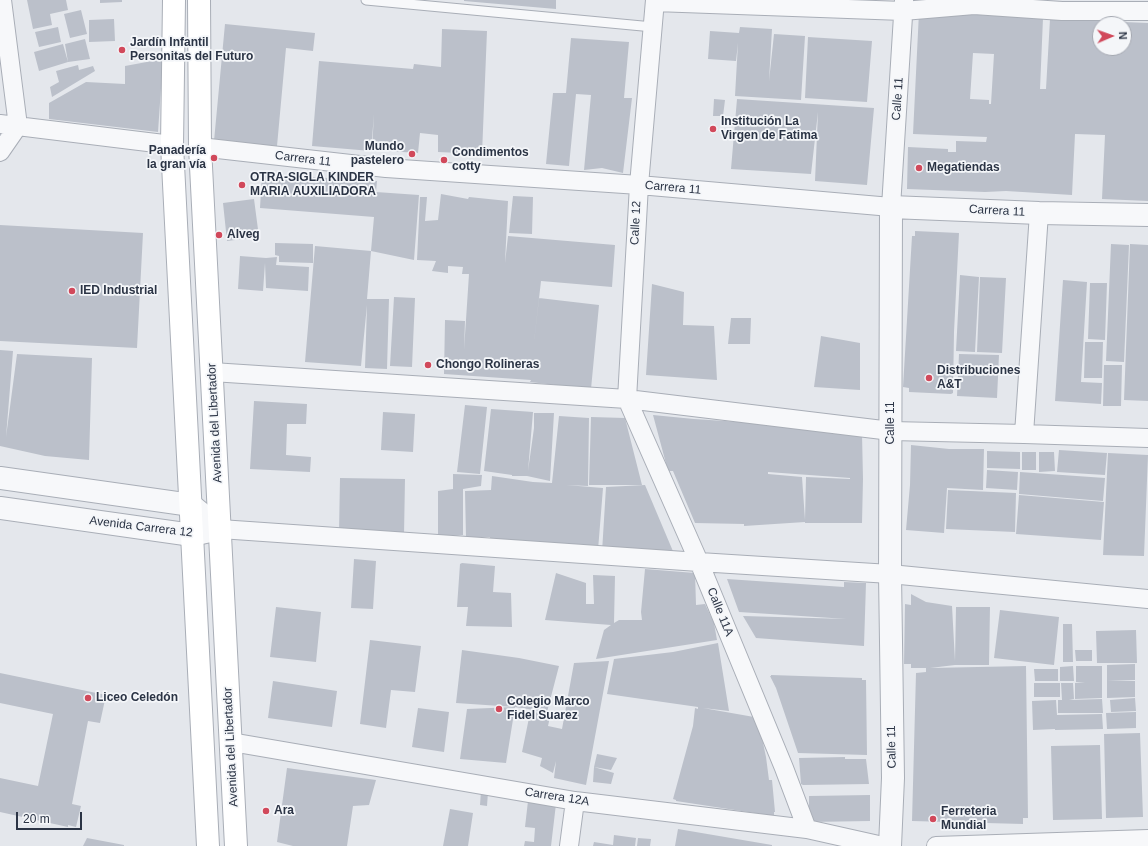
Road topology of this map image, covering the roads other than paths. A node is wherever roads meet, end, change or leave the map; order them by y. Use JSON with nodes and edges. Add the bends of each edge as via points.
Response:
{"nodes":[{"id":1,"x":2,"y":0,"type":"edge"},
{"id":2,"x":174,"y":0,"type":"edge"},
{"id":3,"x":199,"y":0,"type":"edge"},
{"id":4,"x":366,"y":0,"type":"edge"},
{"id":5,"x":655,"y":1,"type":"edge"},
{"id":6,"x":904,"y":6,"type":"edge"},
{"id":7,"x":1148,"y":11,"type":"edge"},
{"id":8,"x":652,"y":27,"type":"junction"},
{"id":9,"x":0,"y":124,"type":"edge"},
{"id":10,"x":18,"y":126,"type":"junction"},
{"id":11,"x":172,"y":145,"type":"junction"},
{"id":12,"x":200,"y":147,"type":"junction"},
{"id":13,"x":0,"y":152,"type":"edge"},
{"id":14,"x":639,"y":185,"type":"junction"},
{"id":15,"x":891,"y":207,"type":"junction"},
{"id":16,"x":1039,"y":213,"type":"junction"},
{"id":17,"x":1148,"y":215,"type":"edge"},
{"id":18,"x":212,"y":372,"type":"junction"},
{"id":19,"x":626,"y":399,"type":"junction"},
{"id":20,"x":891,"y":431,"type":"junction"},
{"id":21,"x":1024,"y":434,"type":"junction"},
{"id":22,"x":1148,"y":438,"type":"edge"},
{"id":23,"x":0,"y":478,"type":"edge"},
{"id":24,"x":191,"y":506,"type":"junction"},
{"id":25,"x":0,"y":508,"type":"edge"},
{"id":26,"x":220,"y":529,"type":"junction"},
{"id":27,"x":192,"y":535,"type":"junction"},
{"id":28,"x":699,"y":562,"type":"junction"},
{"id":29,"x":890,"y":574,"type":"junction"},
{"id":30,"x":1148,"y":599,"type":"edge"},
{"id":31,"x":231,"y":742,"type":"junction"},
{"id":32,"x":575,"y":801,"type":"junction"},
{"id":33,"x":807,"y":829,"type":"junction"},
{"id":34,"x":1148,"y":839,"type":"edge"},
{"id":35,"x":208,"y":846,"type":"edge"},
{"id":36,"x":236,"y":846,"type":"edge"},
{"id":37,"x":569,"y":846,"type":"edge"},
{"id":38,"x":883,"y":846,"type":"edge"},
{"id":39,"x":890,"y":846,"type":"edge"},
{"id":40,"x":936,"y":846,"type":"edge"}],
"edges":[{"from":1,"to":10,"type":"street"},
{"from":2,"to":11,"type":"main road"},
{"from":3,"to":12,"type":"main road","name":"Avenida del Libertador"},
{"from":4,"to":8,"type":"lane"},
{"from":5,"to":6,"type":"street"},
{"from":5,"to":8,"type":"street","name":"Calle 12"},
{"from":6,"to":7,"type":"street"},
{"from":6,"to":15,"type":"street","name":"Calle 11"},
{"from":8,"to":14,"type":"street","name":"Calle 12"},
{"from":9,"to":10,"type":"street"},
{"from":10,"to":11,"type":"street"},
{"from":10,"to":13,"type":"street"},
{"from":11,"to":24,"type":"main road"},
{"from":12,"to":14,"type":"street","name":"Carrera 11","via":[[386,168]]},
{"from":12,"to":18,"type":"main road","name":"Avenida del Libertador"},
{"from":14,"to":15,"type":"street","name":"Carrera 11"},
{"from":14,"to":19,"type":"street","name":"Calle 12"},
{"from":15,"to":16,"type":"street","name":"Carrera 11"},
{"from":15,"to":20,"type":"street","name":"Calle 11"},
{"from":16,"to":17,"type":"street","name":"Carrera 11"},
{"from":16,"to":21,"type":"street"},
{"from":18,"to":19,"type":"street"},
{"from":18,"to":26,"type":"main road","name":"Avenida del Libertador"},
{"from":19,"to":20,"type":"street"},
{"from":19,"to":28,"type":"street","name":"Calle 11A"},
{"from":20,"to":21,"type":"street"},
{"from":20,"to":29,"type":"street","name":"Calle 11"},
{"from":21,"to":22,"type":"street"},
{"from":23,"to":24,"type":"street"},
{"from":24,"to":26,"type":"street","name":"Avenida Carrera 12"},
{"from":24,"to":27,"type":"main road"},
{"from":25,"to":27,"type":"street","name":"Avenida Carrera 12"},
{"from":26,"to":27,"type":"street","name":"Avenida Carrera 12"},
{"from":26,"to":28,"type":"street"},
{"from":26,"to":31,"type":"main road","name":"Avenida del Libertador"},
{"from":27,"to":35,"type":"main road"},
{"from":28,"to":29,"type":"street"},
{"from":28,"to":33,"type":"street","name":"Calle 11A"},
{"from":29,"to":30,"type":"street"},
{"from":29,"to":39,"type":"street","name":"Calle 11","via":[[893,778]]},
{"from":31,"to":32,"type":"street","name":"Carrera 12A"},
{"from":31,"to":36,"type":"main road","name":"Avenida del Libertador"},
{"from":32,"to":33,"type":"street","name":"Carrera 12A"},
{"from":32,"to":37,"type":"street"},
{"from":33,"to":38,"type":"street","name":"Carrera 12A"},
{"from":34,"to":40,"type":"street"}]}
